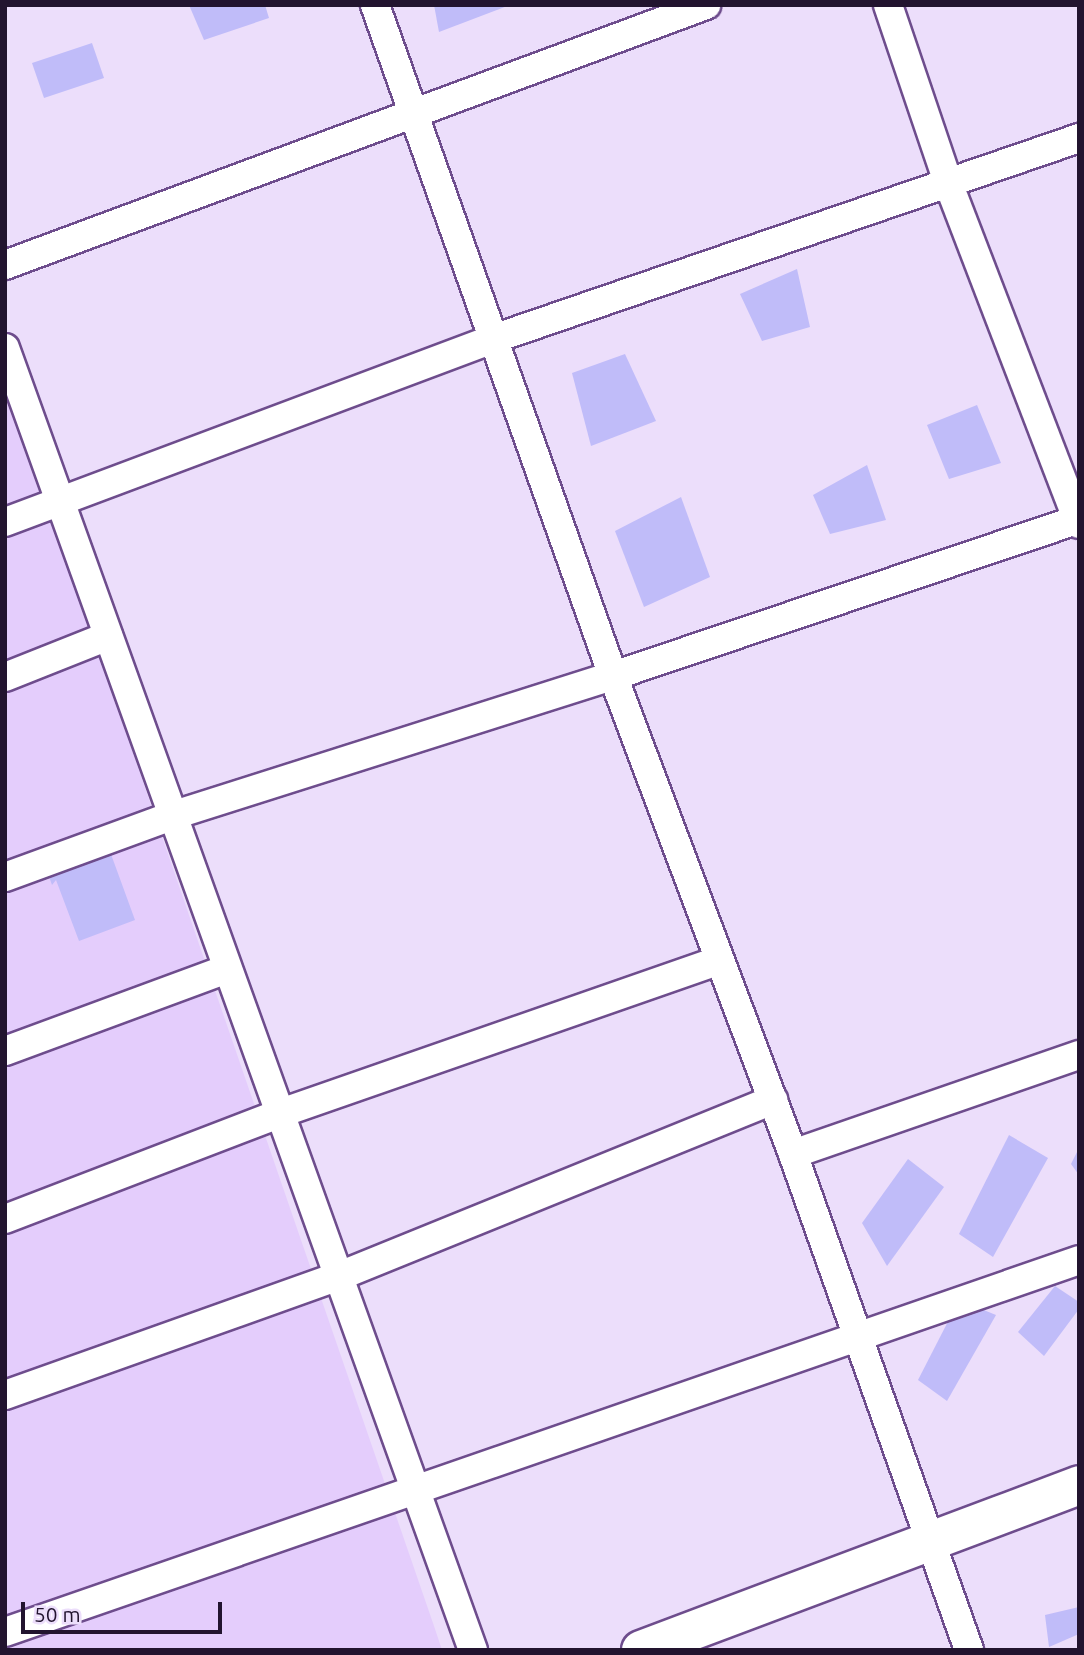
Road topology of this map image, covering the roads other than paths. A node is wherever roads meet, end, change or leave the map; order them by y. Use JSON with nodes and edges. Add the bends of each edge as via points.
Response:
{"nodes":[{"id":1,"x":375,"y":5,"type":"edge"},
{"id":2,"x":706,"y":5,"type":"edge"},
{"id":3,"x":888,"y":5,"type":"edge"},
{"id":4,"x":417,"y":114,"type":"junction"},
{"id":5,"x":1079,"y":138,"type":"edge"},
{"id":6,"x":949,"y":185,"type":"junction"},
{"id":7,"x":5,"y":265,"type":"edge"},
{"id":8,"x":493,"y":339,"type":"junction"},
{"id":9,"x":5,"y":348,"type":"edge"},
{"id":10,"x":59,"y":502,"type":"junction"},
{"id":11,"x":1078,"y":521,"type":"edge"},
{"id":12,"x":5,"y":522,"type":"edge"},
{"id":13,"x":108,"y":636,"type":"junction"},
{"id":14,"x":613,"y":676,"type":"junction"},
{"id":15,"x":5,"y":677,"type":"edge"},
{"id":16,"x":174,"y":815,"type":"junction"},
{"id":17,"x":5,"y":877,"type":"edge"},
{"id":18,"x":718,"y":961,"type":"junction"},
{"id":19,"x":227,"y":969,"type":"junction"},
{"id":20,"x":5,"y":1051,"type":"edge"},
{"id":21,"x":1079,"y":1055,"type":"edge"},
{"id":22,"x":773,"y":1100,"type":"junction"},
{"id":23,"x":278,"y":1114,"type":"junction"},
{"id":24,"x":793,"y":1154,"type":"junction"},
{"id":25,"x":5,"y":1219,"type":"edge"},
{"id":26,"x":1079,"y":1259,"type":"edge"},
{"id":27,"x":337,"y":1277,"type":"junction"},
{"id":28,"x":856,"y":1335,"type":"junction"},
{"id":29,"x":5,"y":1395,"type":"edge"},
{"id":30,"x":1079,"y":1485,"type":"edge"},
{"id":31,"x":412,"y":1488,"type":"junction"},
{"id":32,"x":931,"y":1539,"type":"junction"},
{"id":33,"x":5,"y":1632,"type":"edge"},
{"id":34,"x":474,"y":1650,"type":"edge"},
{"id":35,"x":641,"y":1650,"type":"edge"},
{"id":36,"x":969,"y":1650,"type":"edge"}],
"edges":[{"from":1,"to":4,"type":"street"},
{"from":2,"to":4,"type":"street"},
{"from":3,"to":6,"type":"street"},
{"from":4,"to":7,"type":"street"},
{"from":4,"to":8,"type":"street"},
{"from":5,"to":6,"type":"street"},
{"from":6,"to":8,"type":"street"},
{"from":6,"to":11,"type":"street"},
{"from":8,"to":10,"type":"street"},
{"from":8,"to":14,"type":"street"},
{"from":9,"to":10,"type":"street"},
{"from":10,"to":12,"type":"street"},
{"from":10,"to":13,"type":"street"},
{"from":11,"to":14,"type":"street"},
{"from":13,"to":15,"type":"street"},
{"from":13,"to":16,"type":"street"},
{"from":14,"to":16,"type":"street"},
{"from":14,"to":18,"type":"street"},
{"from":16,"to":17,"type":"street"},
{"from":16,"to":19,"type":"street"},
{"from":18,"to":22,"type":"street"},
{"from":18,"to":23,"type":"street"},
{"from":19,"to":20,"type":"street"},
{"from":19,"to":23,"type":"street"},
{"from":21,"to":24,"type":"street"},
{"from":22,"to":24,"type":"street"},
{"from":22,"to":27,"type":"street"},
{"from":23,"to":25,"type":"street"},
{"from":23,"to":27,"type":"street"},
{"from":24,"to":28,"type":"street"},
{"from":26,"to":28,"type":"street"},
{"from":27,"to":29,"type":"street"},
{"from":27,"to":31,"type":"street"},
{"from":28,"to":31,"type":"street"},
{"from":28,"to":32,"type":"street"},
{"from":30,"to":32,"type":"main road"},
{"from":31,"to":33,"type":"street"},
{"from":31,"to":34,"type":"street"},
{"from":32,"to":35,"type":"main road"},
{"from":32,"to":36,"type":"street"}]}
